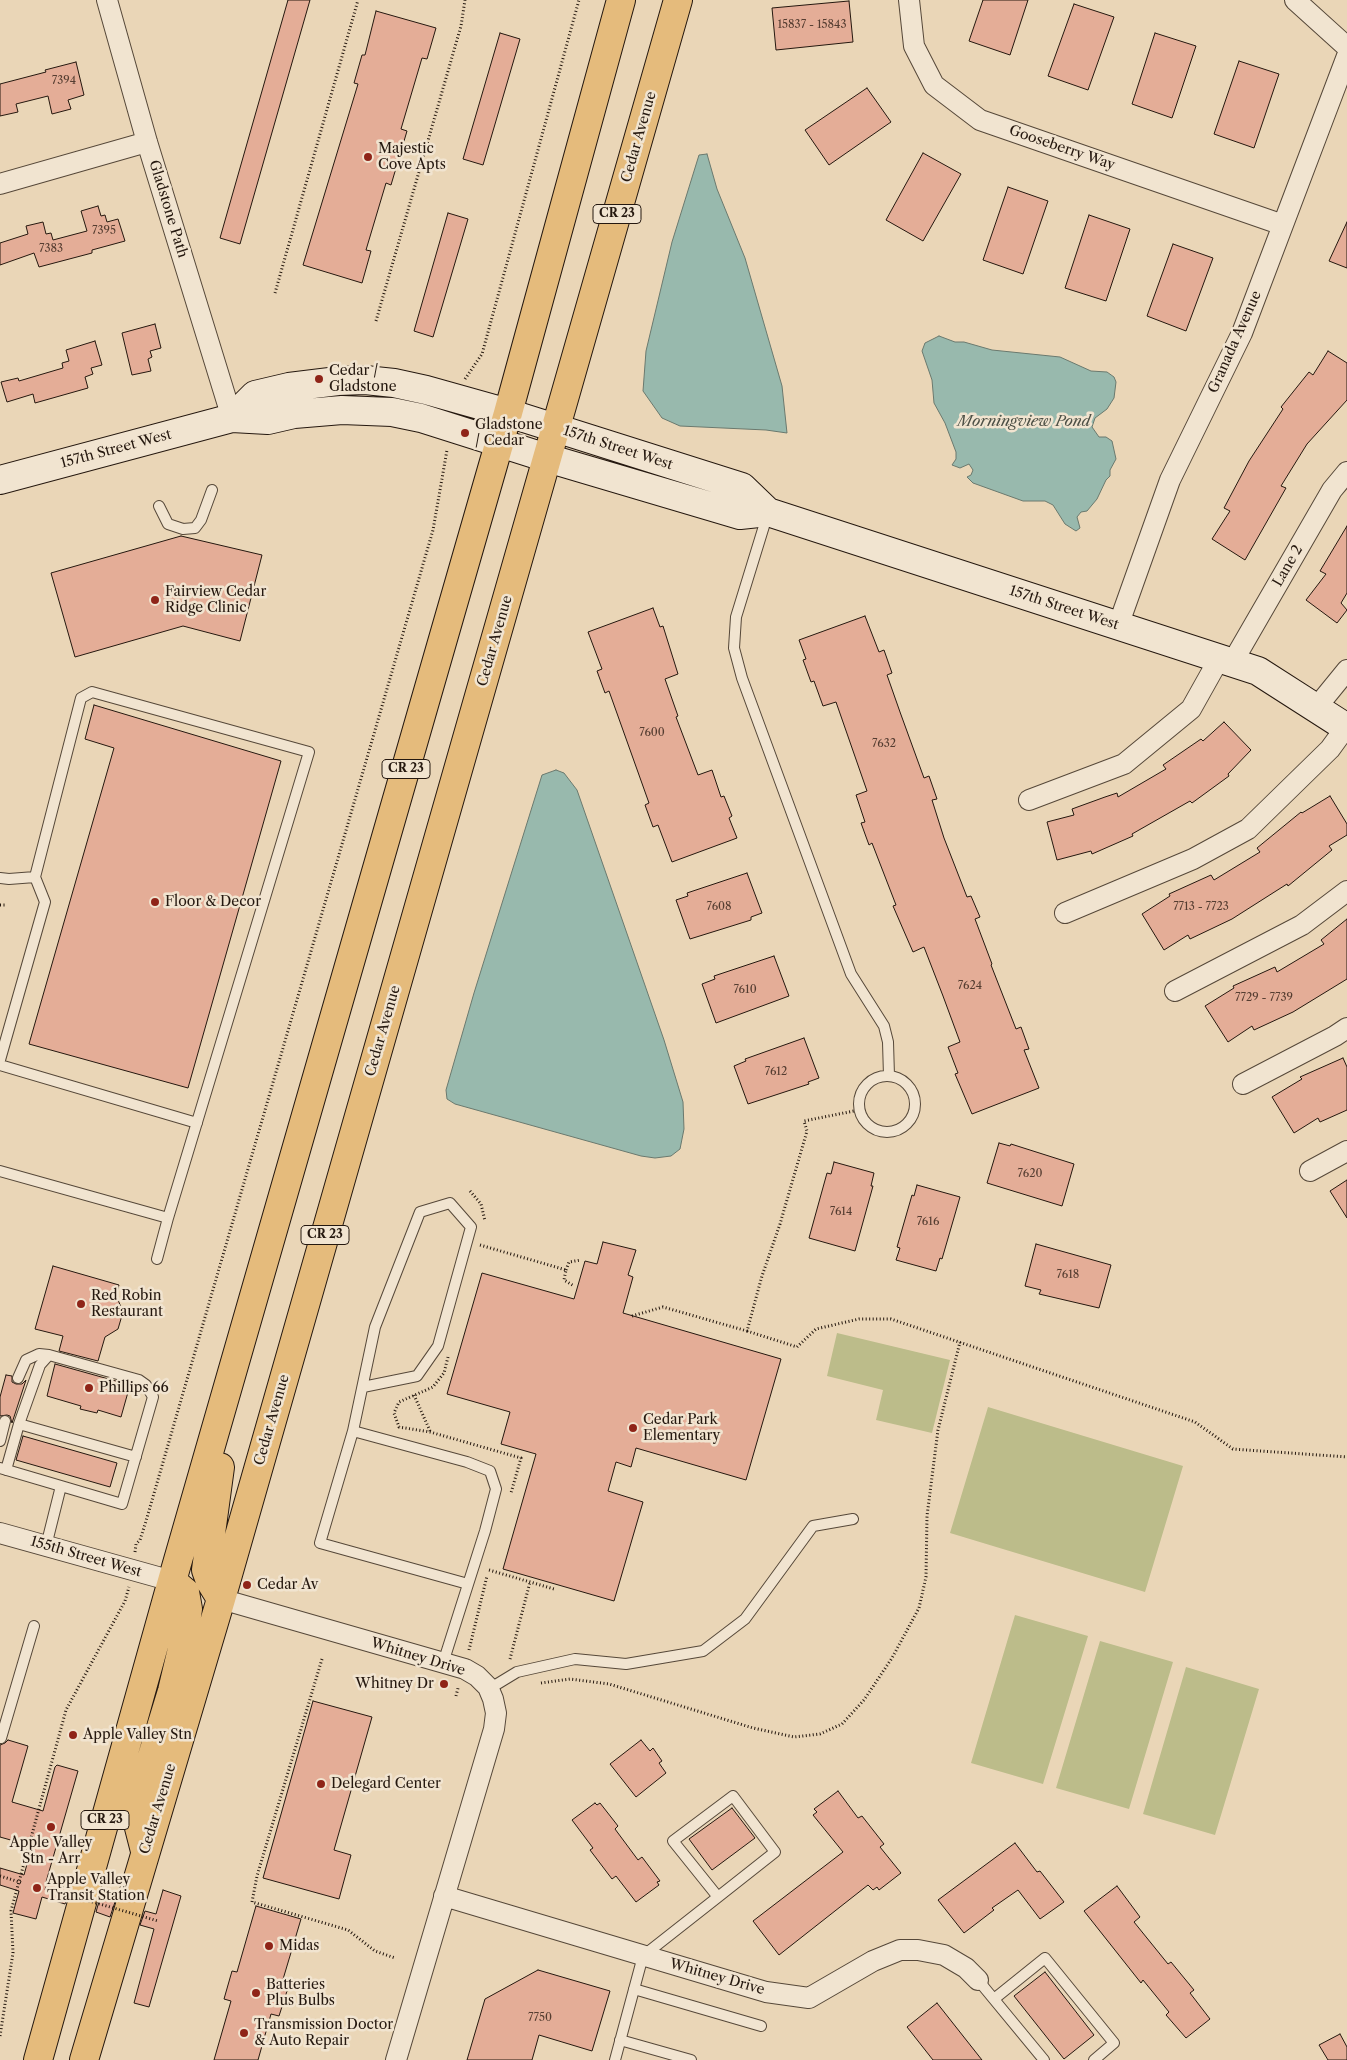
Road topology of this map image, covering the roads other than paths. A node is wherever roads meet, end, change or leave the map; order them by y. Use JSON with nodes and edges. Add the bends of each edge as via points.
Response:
{"nodes":[{"id":1,"x":107,"y":0,"type":"edge"},
{"id":2,"x":621,"y":0,"type":"edge"},
{"id":3,"x":678,"y":0,"type":"edge"},
{"id":4,"x":909,"y":0,"type":"edge"},
{"id":5,"x":1295,"y":0,"type":"edge"},
{"id":6,"x":1347,"y":47,"type":"edge"},
{"id":7,"x":1347,"y":56,"type":"edge"},
{"id":8,"x":147,"y":142,"type":"junction"},
{"id":9,"x":0,"y":184,"type":"edge"},
{"id":10,"x":1283,"y":225,"type":"junction"},
{"id":11,"x":508,"y":413,"type":"junction"},
{"id":12,"x":232,"y":418,"type":"junction"},
{"id":13,"x":556,"y":428,"type":"junction"},
{"id":14,"x":499,"y":443,"type":"junction"},
{"id":15,"x":547,"y":458,"type":"junction"},
{"id":16,"x":1347,"y":472,"type":"edge"},
{"id":17,"x":0,"y":480,"type":"edge"},
{"id":18,"x":212,"y":490,"type":"dead end"},
{"id":19,"x":159,"y":506,"type":"dead end"},
{"id":20,"x":768,"y":512,"type":"junction"},
{"id":21,"x":1118,"y":626,"type":"junction"},
{"id":22,"x":1226,"y":661,"type":"junction"},
{"id":23,"x":1347,"y":670,"type":"edge"},
{"id":24,"x":1316,"y":708,"type":"junction"},
{"id":25,"x":1346,"y":728,"type":"edge"},
{"id":26,"x":1029,"y":800,"type":"dead end"},
{"id":27,"x":35,"y":877,"type":"junction"},
{"id":28,"x":0,"y":878,"type":"edge"},
{"id":29,"x":1347,"y":891,"type":"edge"},
{"id":30,"x":1065,"y":914,"type":"dead end"},
{"id":31,"x":1175,"y":991,"type":"dead end"},
{"id":32,"x":1347,"y":1028,"type":"edge"},
{"id":33,"x":0,"y":1060,"type":"edge"},
{"id":34,"x":0,"y":1065,"type":"edge"},
{"id":35,"x":889,"y":1076,"type":"junction"},
{"id":36,"x":1243,"y":1084,"type":"dead end"},
{"id":37,"x":197,"y":1123,"type":"junction"},
{"id":38,"x":1347,"y":1151,"type":"edge"},
{"id":39,"x":0,"y":1171,"type":"edge"},
{"id":40,"x":1310,"y":1171,"type":"dead end"},
{"id":41,"x":168,"y":1218,"type":"junction"},
{"id":42,"x":157,"y":1259,"type":"dead end"},
{"id":43,"x":49,"y":1356,"type":"junction"},
{"id":44,"x":232,"y":1371,"type":"junction"},
{"id":45,"x":18,"y":1378,"type":"dead end"},
{"id":46,"x":363,"y":1387,"type":"junction"},
{"id":47,"x":5,"y":1421,"type":"dead end"},
{"id":48,"x":19,"y":1424,"type":"junction"},
{"id":49,"x":353,"y":1431,"type":"junction"},
{"id":50,"x":0,"y":1441,"type":"edge"},
{"id":51,"x":136,"y":1457,"type":"junction"},
{"id":52,"x":3,"y":1469,"type":"edge"},
{"id":53,"x":61,"y":1486,"type":"junction"},
{"id":54,"x":853,"y":1519,"type":"dead end"},
{"id":55,"x":0,"y":1533,"type":"edge"},
{"id":56,"x":46,"y":1546,"type":"junction"},
{"id":57,"x":172,"y":1581,"type":"junction"},
{"id":58,"x":468,"y":1584,"type":"junction"},
{"id":59,"x":222,"y":1599,"type":"junction"},
{"id":60,"x":34,"y":1626,"type":"dead end"},
{"id":61,"x":443,"y":1662,"type":"junction"},
{"id":62,"x":489,"y":1689,"type":"junction"},
{"id":63,"x":2,"y":1738,"type":"dead end"},
{"id":64,"x":145,"y":1852,"type":"junction"},
{"id":65,"x":444,"y":1896,"type":"junction"},
{"id":66,"x":718,"y":1897,"type":"junction"},
{"id":67,"x":643,"y":1956,"type":"junction"},
{"id":68,"x":978,"y":1980,"type":"joint"},
{"id":69,"x":634,"y":1989,"type":"junction"},
{"id":70,"x":994,"y":1999,"type":"junction"},
{"id":71,"x":760,"y":2026,"type":"dead end"},
{"id":72,"x":620,"y":2040,"type":"junction"},
{"id":73,"x":38,"y":2060,"type":"edge"},
{"id":74,"x":84,"y":2060,"type":"edge"},
{"id":75,"x":396,"y":2060,"type":"edge"},
{"id":76,"x":615,"y":2060,"type":"edge"},
{"id":77,"x":691,"y":2060,"type":"edge"},
{"id":78,"x":1044,"y":2060,"type":"edge"},
{"id":79,"x":1094,"y":2060,"type":"edge"}],
"edges":[{"from":1,"to":8,"type":"street","name":"Gladstone Path"},
{"from":2,"to":11,"type":"main road","number":"CR 23"},
{"from":3,"to":13,"type":"main road","name":"Cedar Avenue","number":"CR 23"},
{"from":4,"to":10,"type":"street","name":"Gooseberry Way","via":[[914,46],[934,85],[980,120]]},
{"from":5,"to":6,"type":"street"},
{"from":7,"to":10,"type":"street","name":"Granada Avenue"},
{"from":8,"to":9,"type":"street"},
{"from":8,"to":12,"type":"street","name":"Gladstone Path"},
{"from":10,"to":21,"type":"street","name":"Granada Avenue","via":[[1242,333],[1170,480]]},
{"from":11,"to":12,"type":"street","name":"157th Street West","via":[[394,383],[365,380],[289,387],[255,395]]},
{"from":11,"to":13,"type":"street","name":"157th Street West"},
{"from":11,"to":14,"type":"main road","number":"CR 23"},
{"from":12,"to":14,"type":"street","name":"157th Street West","via":[[268,420],[317,411],[370,410],[421,418]]},
{"from":12,"to":17,"type":"street","name":"157th Street West"},
{"from":13,"to":15,"type":"main road","name":"Cedar Avenue","number":"CR 23"},
{"from":13,"to":20,"type":"street","name":"157th Street West","via":[[742,487]]},
{"from":14,"to":15,"type":"street","name":"157th Street West"},
{"from":14,"to":44,"type":"main road","number":"CR 23"},
{"from":15,"to":20,"type":"street","name":"157th Street West","via":[[740,515]]},
{"from":15,"to":59,"type":"main road","name":"Cedar Avenue","number":"CR 23"},
{"from":16,"to":22,"type":"street","name":"Lane 2","via":[[1332,490]]},
{"from":18,"to":19,"type":"lane","via":[[195,528],[183,529],[168,524]]},
{"from":20,"to":21,"type":"street","name":"157th Street West"},
{"from":20,"to":35,"type":"lane","via":[[736,617],[734,648],[742,678],[852,974],[884,1026]]},
{"from":21,"to":22,"type":"street","name":"157th Street West"},
{"from":22,"to":24,"type":"street","name":"157th Street West","via":[[1258,671]]},
{"from":22,"to":26,"type":"street","name":"Lane 2","via":[[1191,709],[1124,764]]},
{"from":23,"to":24,"type":"street"},
{"from":24,"to":25,"type":"street","name":"157th Street West"},
{"from":25,"to":30,"type":"street","via":[[1330,749],[1248,829],[1193,859]]},
{"from":27,"to":28,"type":"lane"},
{"from":27,"to":33,"type":"lane","via":[[45,902]]},
{"from":27,"to":37,"type":"lane","via":[[81,698],[92,692],[309,752]]},
{"from":29,"to":31,"type":"street","via":[[1302,925]]},
{"from":32,"to":36,"type":"street"},
{"from":34,"to":37,"type":"lane"},
{"from":35,"to":35,"type":"lane","via":[[876,1078],[866,1085],[860,1095],[859,1110],[863,1120],[876,1129],[892,1131],[907,1123],[915,1104],[905,1083]]},
{"from":37,"to":41,"type":"lane"},
{"from":38,"to":40,"type":"street"},
{"from":39,"to":41,"type":"lane"},
{"from":41,"to":42,"type":"lane"},
{"from":43,"to":45,"type":"lane","via":[[39,1354],[26,1360]]},
{"from":43,"to":48,"type":"lane","via":[[40,1365]]},
{"from":43,"to":51,"type":"lane","via":[[139,1380],[146,1385],[153,1397]]},
{"from":44,"to":57,"type":"main road","number":"CR 23"},
{"from":44,"to":59,"type":"main road","via":[[206,1570]]},
{"from":46,"to":46,"type":"lane","via":[[375,1328],[420,1212],[450,1203],[471,1227],[438,1346],[417,1376]]},
{"from":46,"to":49,"type":"lane"},
{"from":47,"to":50,"type":"lane"},
{"from":48,"to":51,"type":"lane"},
{"from":48,"to":52,"type":"lane"},
{"from":49,"to":58,"type":"lane","via":[[490,1471],[496,1488]]},
{"from":49,"to":58,"type":"lane","via":[[320,1544]]},
{"from":51,"to":53,"type":"lane","via":[[122,1504]]},
{"from":52,"to":53,"type":"lane"},
{"from":53,"to":56,"type":"lane"},
{"from":54,"to":62,"type":"lane","via":[[813,1526],[745,1619],[703,1651],[626,1664],[575,1659],[517,1672]]},
{"from":55,"to":56,"type":"street","name":"155th Street West"},
{"from":56,"to":57,"type":"street","name":"155th Street West"},
{"from":57,"to":64,"type":"main road","via":[[185,1592],[188,1609],[172,1691],[135,1812]]},
{"from":57,"to":73,"type":"main road","number":"CR 23"},
{"from":58,"to":61,"type":"lane"},
{"from":59,"to":61,"type":"street","name":"Whitney Drive"},
{"from":59,"to":64,"type":"main road","name":"Cedar Avenue","number":"CR 23"},
{"from":60,"to":63,"type":"lane"},
{"from":61,"to":62,"type":"street","name":"Whitney Drive","via":[[477,1676]]},
{"from":62,"to":65,"type":"street","via":[[496,1713],[494,1729]]},
{"from":64,"to":74,"type":"main road","name":"Cedar Avenue","number":"CR 23"},
{"from":65,"to":67,"type":"street","name":"Whitney Drive"},
{"from":65,"to":75,"type":"street"},
{"from":66,"to":66,"type":"lane","via":[[776,1852],[733,1796],[673,1841]]},
{"from":66,"to":67,"type":"lane"},
{"from":67,"to":68,"type":"street","name":"Whitney Drive","via":[[766,1992],[809,1998],[873,1961],[900,1950],[944,1955],[966,1968]]},
{"from":67,"to":69,"type":"lane"},
{"from":68,"to":70,"type":"lane"},
{"from":69,"to":71,"type":"lane"},
{"from":69,"to":72,"type":"lane"},
{"from":70,"to":78,"type":"lane"},
{"from":70,"to":79,"type":"lane","via":[[1045,1958],[1114,2043]]},
{"from":72,"to":76,"type":"lane"},
{"from":72,"to":77,"type":"lane"}]}
